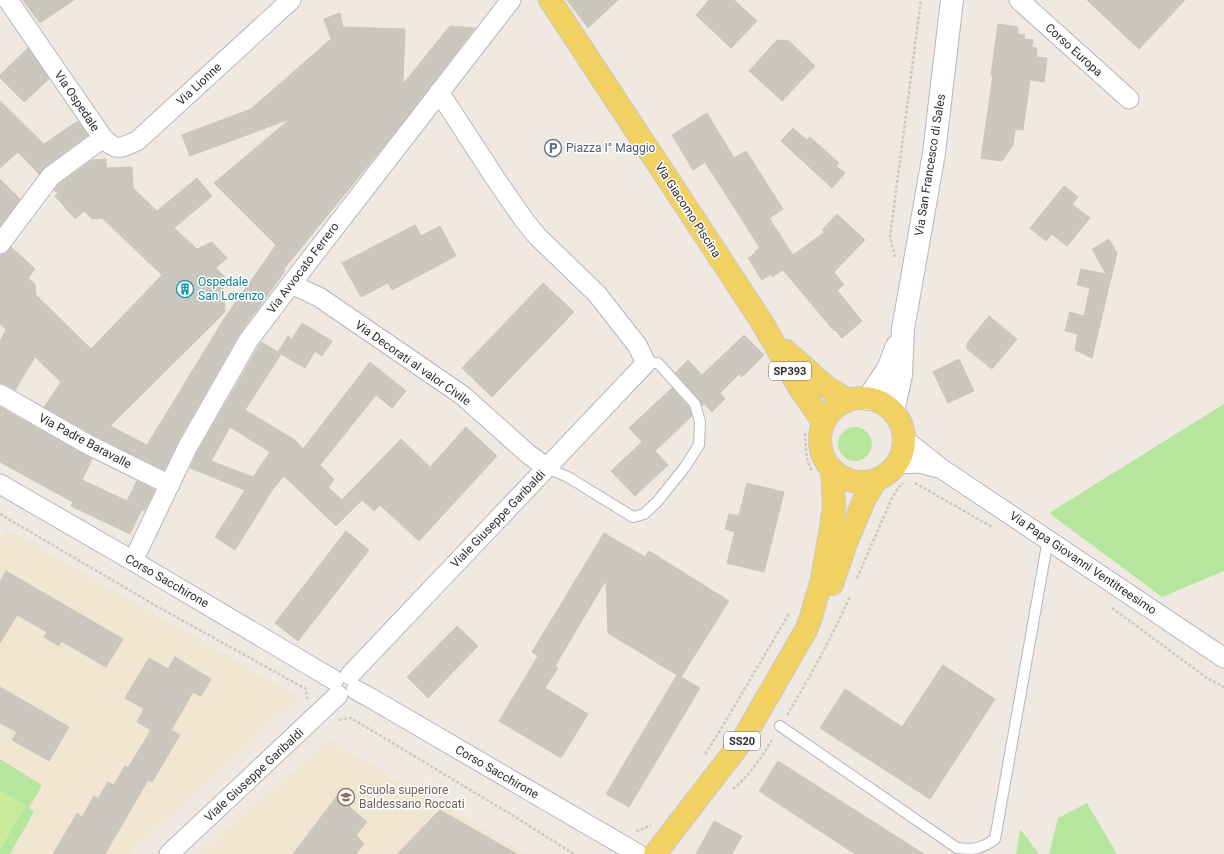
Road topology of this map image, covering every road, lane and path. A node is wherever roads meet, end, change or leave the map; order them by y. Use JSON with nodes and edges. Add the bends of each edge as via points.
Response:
{"nodes":[{"id":1,"x":8,"y":0,"type":"edge"},
{"id":2,"x":291,"y":0,"type":"edge"},
{"id":3,"x":511,"y":0,"type":"edge"},
{"id":4,"x":550,"y":0,"type":"edge"},
{"id":5,"x":952,"y":0,"type":"edge"},
{"id":6,"x":1019,"y":0,"type":"edge"},
{"id":7,"x":439,"y":92,"type":"junction"},
{"id":8,"x":1129,"y":100,"type":"dead end"},
{"id":9,"x":102,"y":138,"type":"junction"},
{"id":10,"x":0,"y":244,"type":"edge"},
{"id":11,"x":291,"y":284,"type":"junction"},
{"id":12,"x":760,"y":319,"type":"junction"},
{"id":13,"x":903,"y":330,"type":"junction"},
{"id":14,"x":646,"y":363,"type":"junction"},
{"id":15,"x":0,"y":394,"type":"edge"},
{"id":16,"x":858,"y":399,"type":"junction"},
{"id":17,"x":893,"y":412,"type":"junction"},
{"id":18,"x":824,"y":422,"type":"junction"},
{"id":19,"x":904,"y":439,"type":"junction"},
{"id":20,"x":547,"y":468,"type":"junction"},
{"id":21,"x":942,"y":469,"type":"junction"},
{"id":22,"x":832,"y":470,"type":"junction"},
{"id":23,"x":900,"y":473,"type":"junction"},
{"id":24,"x":876,"y":480,"type":"junction"},
{"id":25,"x":913,"y":482,"type":"dead end"},
{"id":26,"x":0,"y":484,"type":"edge"},
{"id":27,"x":170,"y":485,"type":"junction"},
{"id":28,"x":0,"y":514,"type":"edge"},
{"id":29,"x":998,"y":531,"type":"dead end"},
{"id":30,"x":1048,"y":539,"type":"junction"},
{"id":31,"x":133,"y":561,"type":"junction"},
{"id":32,"x":854,"y":585,"type":"dead end"},
{"id":33,"x":851,"y":592,"type":"dead end"},
{"id":34,"x":1107,"y":604,"type":"dead end"},
{"id":35,"x":811,"y":617,"type":"junction"},
{"id":36,"x":1224,"y":658,"type":"edge"},
{"id":37,"x":344,"y":685,"type":"junction"},
{"id":38,"x":1224,"y":687,"type":"edge"},
{"id":39,"x":308,"y":703,"type":"dead end"},
{"id":40,"x":335,"y":721,"type":"dead end"},
{"id":41,"x":780,"y":726,"type":"junction"},
{"id":42,"x":730,"y":790,"type":"dead end"},
{"id":43,"x":169,"y":854,"type":"edge"},
{"id":44,"x":574,"y":854,"type":"edge"},
{"id":45,"x":638,"y":854,"type":"edge"},
{"id":46,"x":655,"y":854,"type":"edge"}],
"edges":[{"from":1,"to":9,"type":"street","name":"Via Ospedale"},
{"from":2,"to":9,"type":"street","name":"Via Lionne","via":[[137,141],[120,148],[110,146]]},
{"from":3,"to":7,"type":"street","name":"Via Avvocato Ferrero"},
{"from":4,"to":12,"type":"main road","name":"Via Giacomo Piscina"},
{"from":5,"to":13,"type":"main road","name":"Via San Francesco di Sales","via":[[934,153]]},
{"from":6,"to":8,"type":"street","name":"Corso Europa"},
{"from":7,"to":11,"type":"street","name":"Via Avvocato Ferrero"},
{"from":7,"to":14,"type":"street","via":[[524,220],[597,294],[637,345]]},
{"from":9,"to":10,"type":"street","name":"Via Ospedale","via":[[51,176]]},
{"from":11,"to":20,"type":"street","name":"Via Decorati al valor Civile","via":[[319,297],[462,395]]},
{"from":11,"to":27,"type":"street","name":"Via Avvocato Ferrero","via":[[248,341],[187,448]]},
{"from":12,"to":16,"type":"main road","name":"Via Giacomo Piscina","number":"SP393","via":[[789,355],[825,386]]},
{"from":12,"to":18,"type":"main road","name":"Via Giacomo Piscina","number":"SP393","via":[[799,387]]},
{"from":13,"to":16,"type":"main road","via":[[888,369]]},
{"from":13,"to":17,"type":"main road","via":[[900,375]]},
{"from":14,"to":20,"type":"street","name":"Viale Giuseppe Garibaldi"},
{"from":14,"to":20,"type":"lane","via":[[658,363],[695,404],[700,422],[699,445],[657,502],[644,514],[633,517],[568,477]]},
{"from":15,"to":27,"type":"street","name":"Via Padre Baravalle","via":[[87,444]]},
{"from":16,"to":17,"type":"main road","via":[[882,403]]},
{"from":16,"to":18,"type":"main road","via":[[838,405]]},
{"from":17,"to":19,"type":"main road","via":[[899,420]]},
{"from":18,"to":22,"type":"main road","via":[[820,448],[824,460]]},
{"from":19,"to":21,"type":"street","name":"Via Papa Giovanni Ventitreesimo"},
{"from":19,"to":23,"type":"main road"},
{"from":20,"to":37,"type":"street","name":"Viale Giuseppe Garibaldi"},
{"from":21,"to":23,"type":"street","name":"Via Papa Giovanni Ventitreesimo","via":[[920,463]]},
{"from":21,"to":30,"type":"street","name":"Via Papa Giovanni Ventitreesimo"},
{"from":22,"to":24,"type":"main road","via":[[853,482]]},
{"from":22,"to":35,"type":"main road","number":"SS20","via":[[832,527],[822,579]]},
{"from":23,"to":24,"type":"main road","via":[[888,473]]},
{"from":23,"to":32,"type":"path","via":[[898,488]]},
{"from":24,"to":35,"type":"main road","number":"SS20","via":[[865,498],[846,542],[832,585]]},
{"from":25,"to":29,"type":"path"},
{"from":26,"to":31,"type":"street","name":"Corso Sacchirone"},
{"from":27,"to":31,"type":"street","name":"Via Avvocato Ferrero"},
{"from":28,"to":39,"type":"path","via":[[306,689]]},
{"from":30,"to":36,"type":"street","name":"Via Papa Giovanni Ventitreesimo"},
{"from":30,"to":41,"type":"lane","via":[[995,839],[970,850],[957,848]]},
{"from":31,"to":37,"type":"street","name":"Corso Sacchirone"},
{"from":33,"to":41,"type":"path","via":[[828,642]]},
{"from":34,"to":38,"type":"path","via":[[1207,678]]},
{"from":35,"to":46,"type":"main road","number":"SS20","via":[[742,741]]},
{"from":37,"to":43,"type":"street","name":"Viale Giuseppe Garibaldi"},
{"from":37,"to":45,"type":"street","name":"Corso Sacchirone","via":[[369,697]]},
{"from":40,"to":44,"type":"path","via":[[351,718]]},
{"from":41,"to":42,"type":"path","via":[[762,758]]}]}
